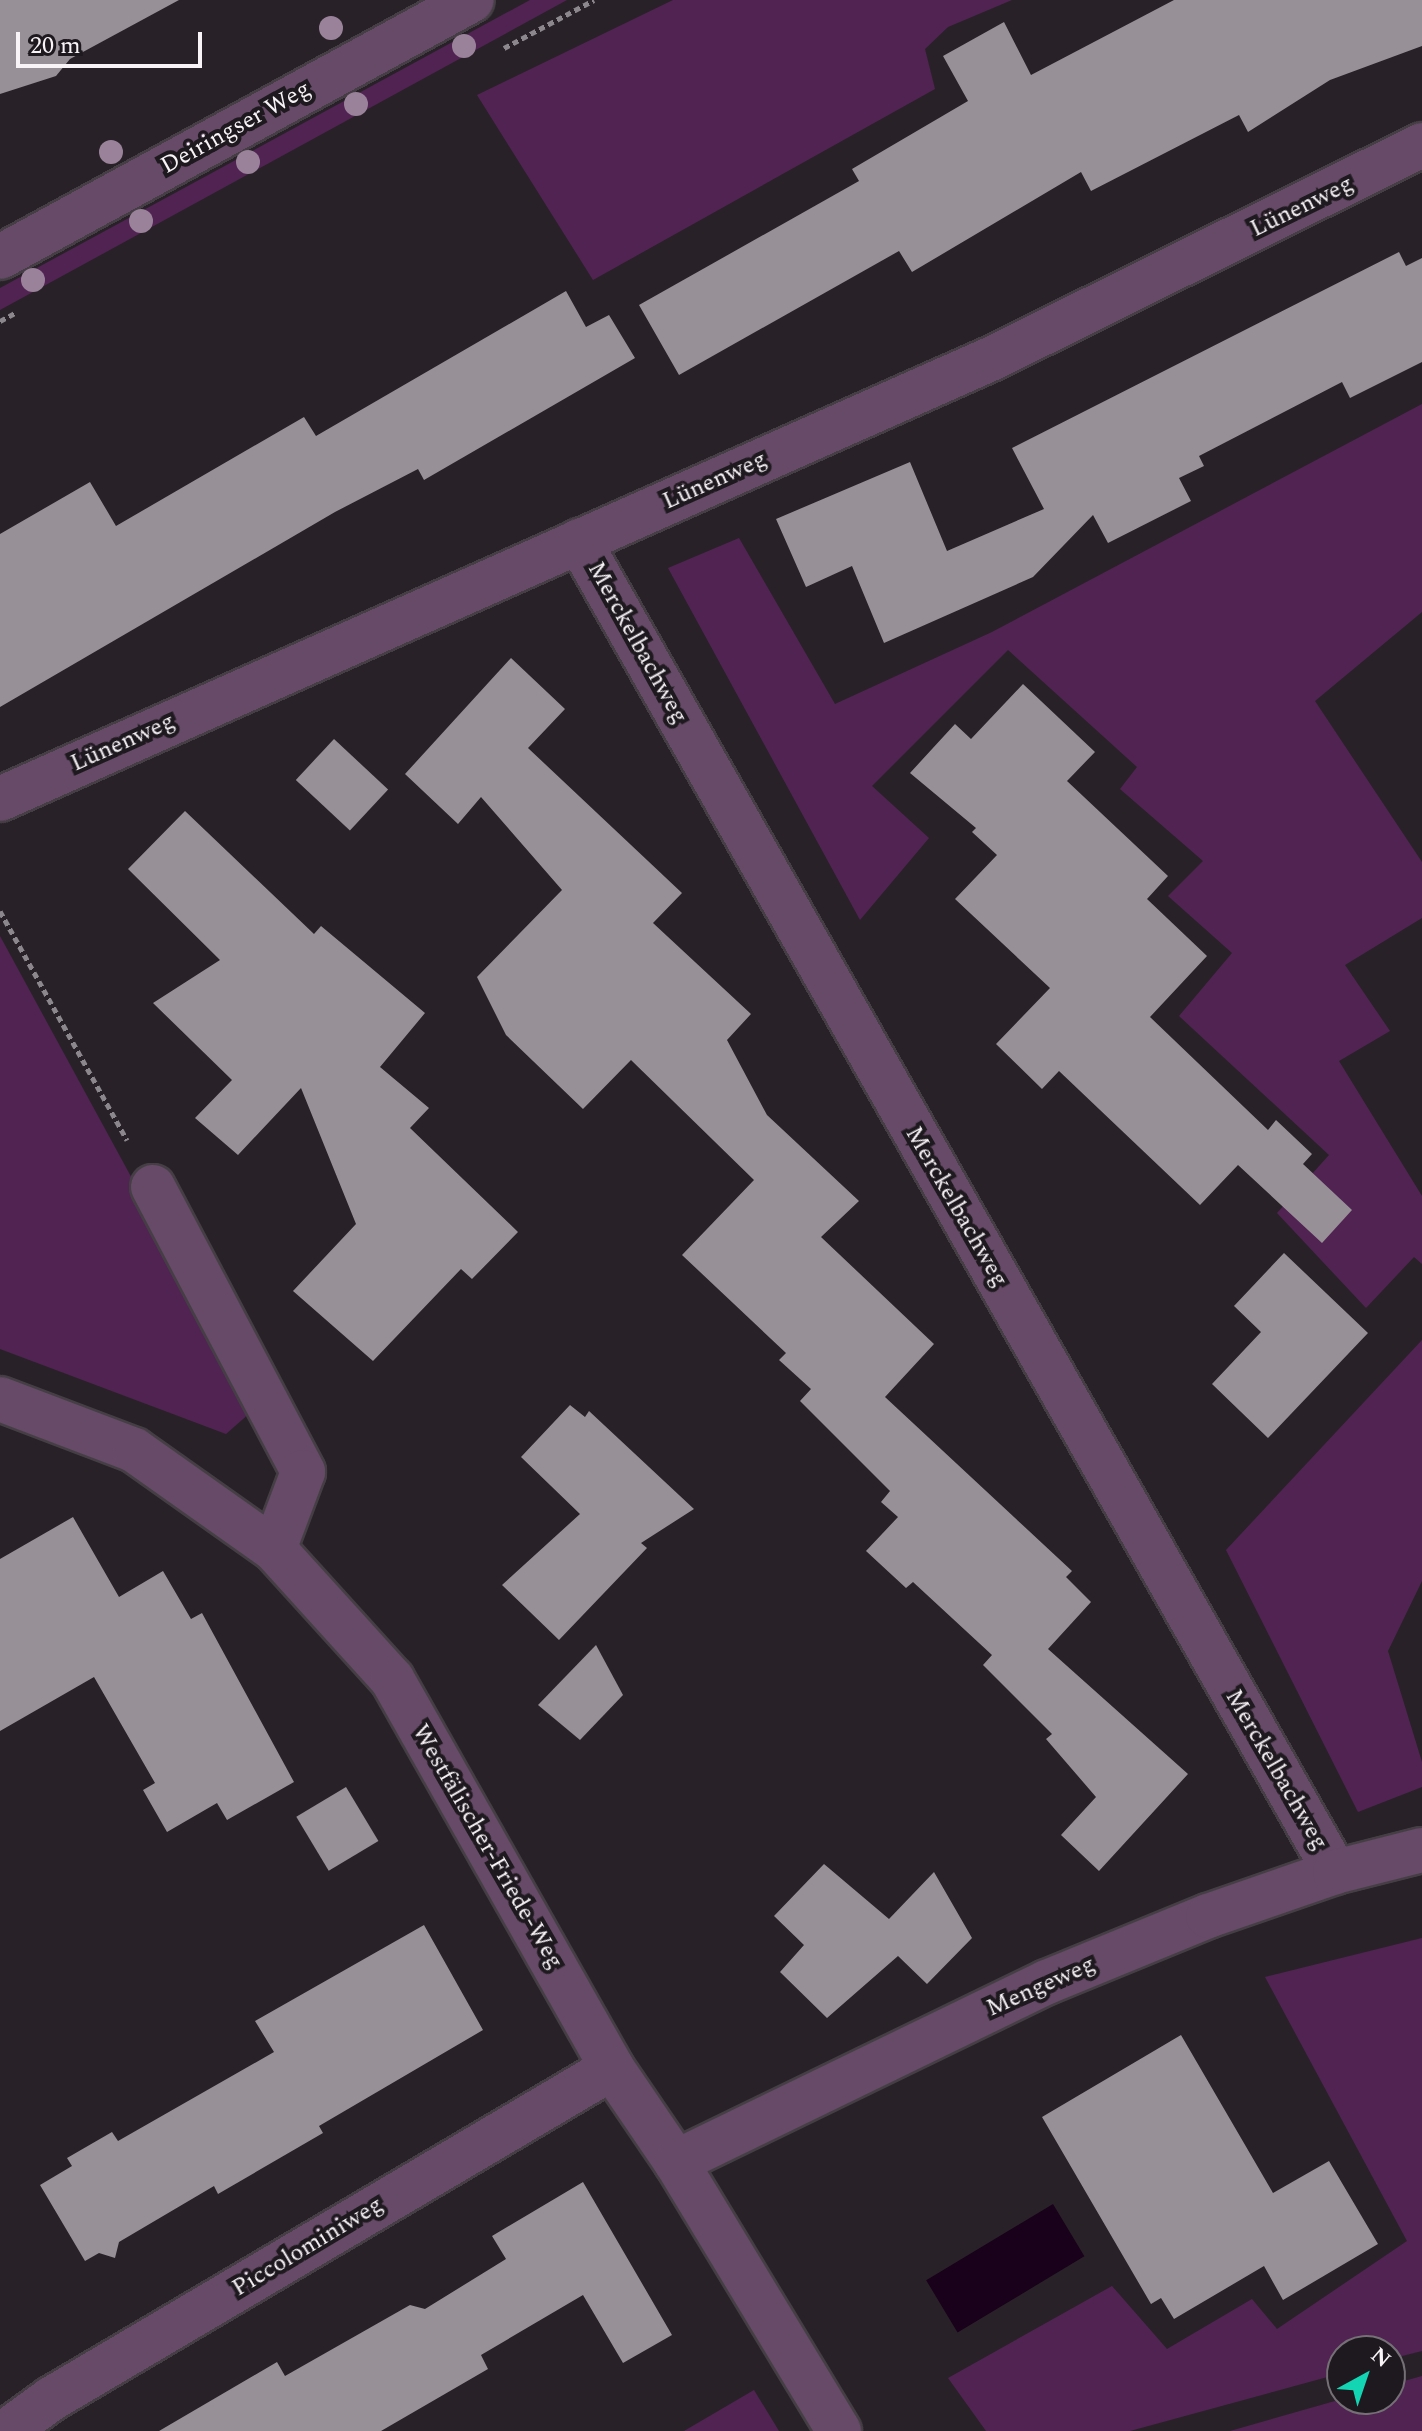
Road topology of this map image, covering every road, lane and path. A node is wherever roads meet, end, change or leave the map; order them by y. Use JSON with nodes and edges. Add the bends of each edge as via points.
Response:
{"nodes":[{"id":1,"x":472,"y":0,"type":"edge"},
{"id":2,"x":1422,"y":145,"type":"edge"},
{"id":3,"x":0,"y":257,"type":"edge"},
{"id":4,"x":579,"y":541,"type":"junction"},
{"id":5,"x":0,"y":799,"type":"edge"},
{"id":6,"x":0,"y":911,"type":"edge"},
{"id":7,"x":153,"y":1187,"type":"joint"},
{"id":8,"x":0,"y":1399,"type":"edge"},
{"id":9,"x":274,"y":1549,"type":"junction"},
{"id":10,"x":1422,"y":1850,"type":"edge"},
{"id":11,"x":1335,"y":1872,"type":"junction"},
{"id":12,"x":612,"y":2068,"type":"junction"},
{"id":13,"x":676,"y":2162,"type":"junction"},
{"id":14,"x":7,"y":2431,"type":"edge"},
{"id":15,"x":839,"y":2431,"type":"edge"}],
"edges":[{"from":1,"to":3,"type":"street","name":"Deiringser Weg"},
{"from":2,"to":4,"type":"street","name":"Lünenweg","via":[[993,358]]},
{"from":4,"to":5,"type":"street","name":"Lünenweg"},
{"from":4,"to":11,"type":"street","name":"Merckelbachweg"},
{"from":6,"to":7,"type":"path"},
{"from":7,"to":9,"type":"street","via":[[303,1472]]},
{"from":8,"to":9,"type":"street","name":"Westfälischer-Friede-Weg","via":[[134,1450]]},
{"from":9,"to":12,"type":"street","name":"Westfälischer-Friede-Weg","via":[[392,1679]]},
{"from":10,"to":11,"type":"street","name":"Mengeweg"},
{"from":11,"to":13,"type":"street","name":"Mengeweg","via":[[1047,1982]]},
{"from":12,"to":13,"type":"street","name":"Westfälischer-Friede-Weg"},
{"from":12,"to":14,"type":"street","name":"Piccolominiweg","via":[[65,2391]]},
{"from":13,"to":15,"type":"street","name":"Westfälischer-Friede-Weg"}]}
